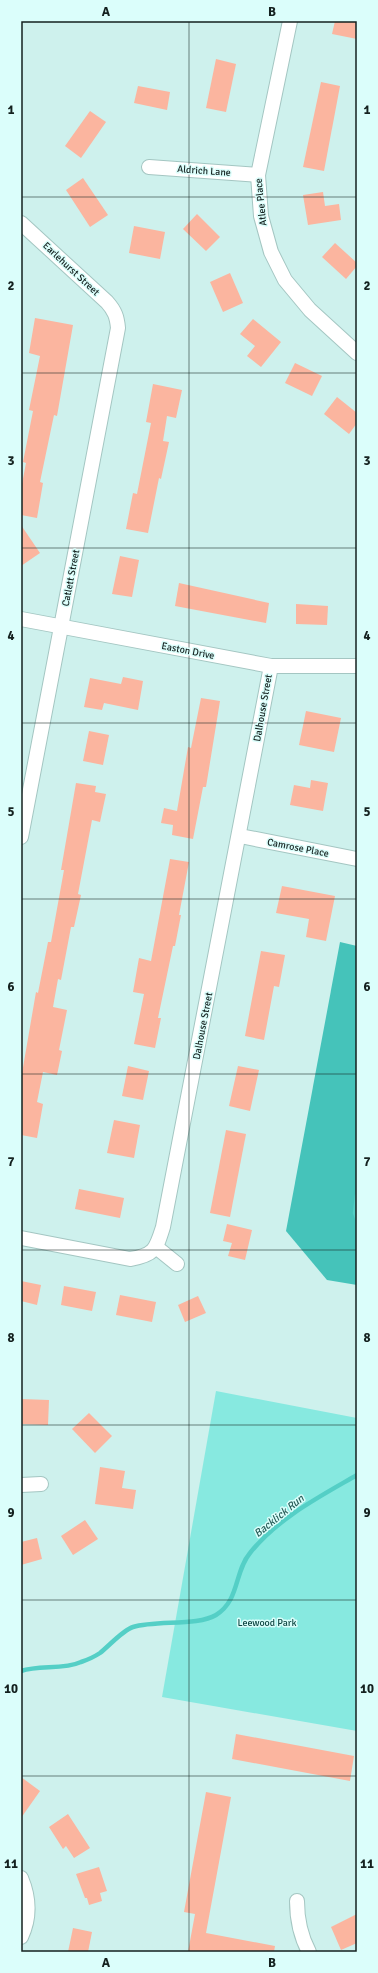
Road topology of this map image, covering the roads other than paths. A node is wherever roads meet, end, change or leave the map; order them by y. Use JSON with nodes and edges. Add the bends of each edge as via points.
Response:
{"nodes":[{"id":1,"x":290,"y":21,"type":"edge"},
{"id":2,"x":149,"y":167,"type":"dead end"},
{"id":3,"x":258,"y":175,"type":"junction"},
{"id":4,"x":21,"y":223,"type":"edge"},
{"id":5,"x":118,"y":318,"type":"joint"},
{"id":6,"x":357,"y":353,"type":"edge"},
{"id":7,"x":21,"y":619,"type":"edge"},
{"id":8,"x":62,"y":626,"type":"junction"},
{"id":9,"x":271,"y":666,"type":"junction"},
{"id":10,"x":357,"y":666,"type":"edge"},
{"id":11,"x":240,"y":836,"type":"junction"},
{"id":12,"x":21,"y":837,"type":"edge"},
{"id":13,"x":357,"y":859,"type":"edge"},
{"id":14,"x":21,"y":1238,"type":"edge"},
{"id":15,"x":156,"y":1248,"type":"junction"},
{"id":16,"x":177,"y":1264,"type":"dead end"},
{"id":17,"x":41,"y":1484,"type":"dead end"},
{"id":18,"x":21,"y":1485,"type":"edge"},
{"id":19,"x":21,"y":1878,"type":"edge"},
{"id":20,"x":297,"y":1902,"type":"dead end"},
{"id":21,"x":21,"y":1937,"type":"edge"},
{"id":22,"x":309,"y":1952,"type":"edge"}],
"edges":[{"from":1,"to":3,"type":"street","name":"Atlee Place"},
{"from":2,"to":3,"type":"street","name":"Aldrich Lane"},
{"from":3,"to":6,"type":"street","name":"Atlee Place","via":[[265,236],[277,266],[298,296]]},
{"from":4,"to":5,"type":"street","name":"Earlehurst Street","via":[[107,302]]},
{"from":5,"to":8,"type":"street","name":"Catlett Street"},
{"from":7,"to":8,"type":"street","name":"Easton Drive"},
{"from":8,"to":9,"type":"street","name":"Easton Drive"},
{"from":8,"to":12,"type":"street","name":"Catlett Street"},
{"from":9,"to":10,"type":"street","name":"Easton Drive"},
{"from":9,"to":11,"type":"street","name":"Dalhouse Street"},
{"from":11,"to":13,"type":"street","name":"Camrose Place"},
{"from":11,"to":15,"type":"street","name":"Dalhouse Street","via":[[163,1227]]},
{"from":14,"to":15,"type":"street","via":[[130,1258],[143,1256]]},
{"from":15,"to":16,"type":"street"},
{"from":17,"to":18,"type":"street"},
{"from":19,"to":21,"type":"street","via":[[28,1906]]},
{"from":20,"to":22,"type":"street","via":[[297,1920]]}]}
